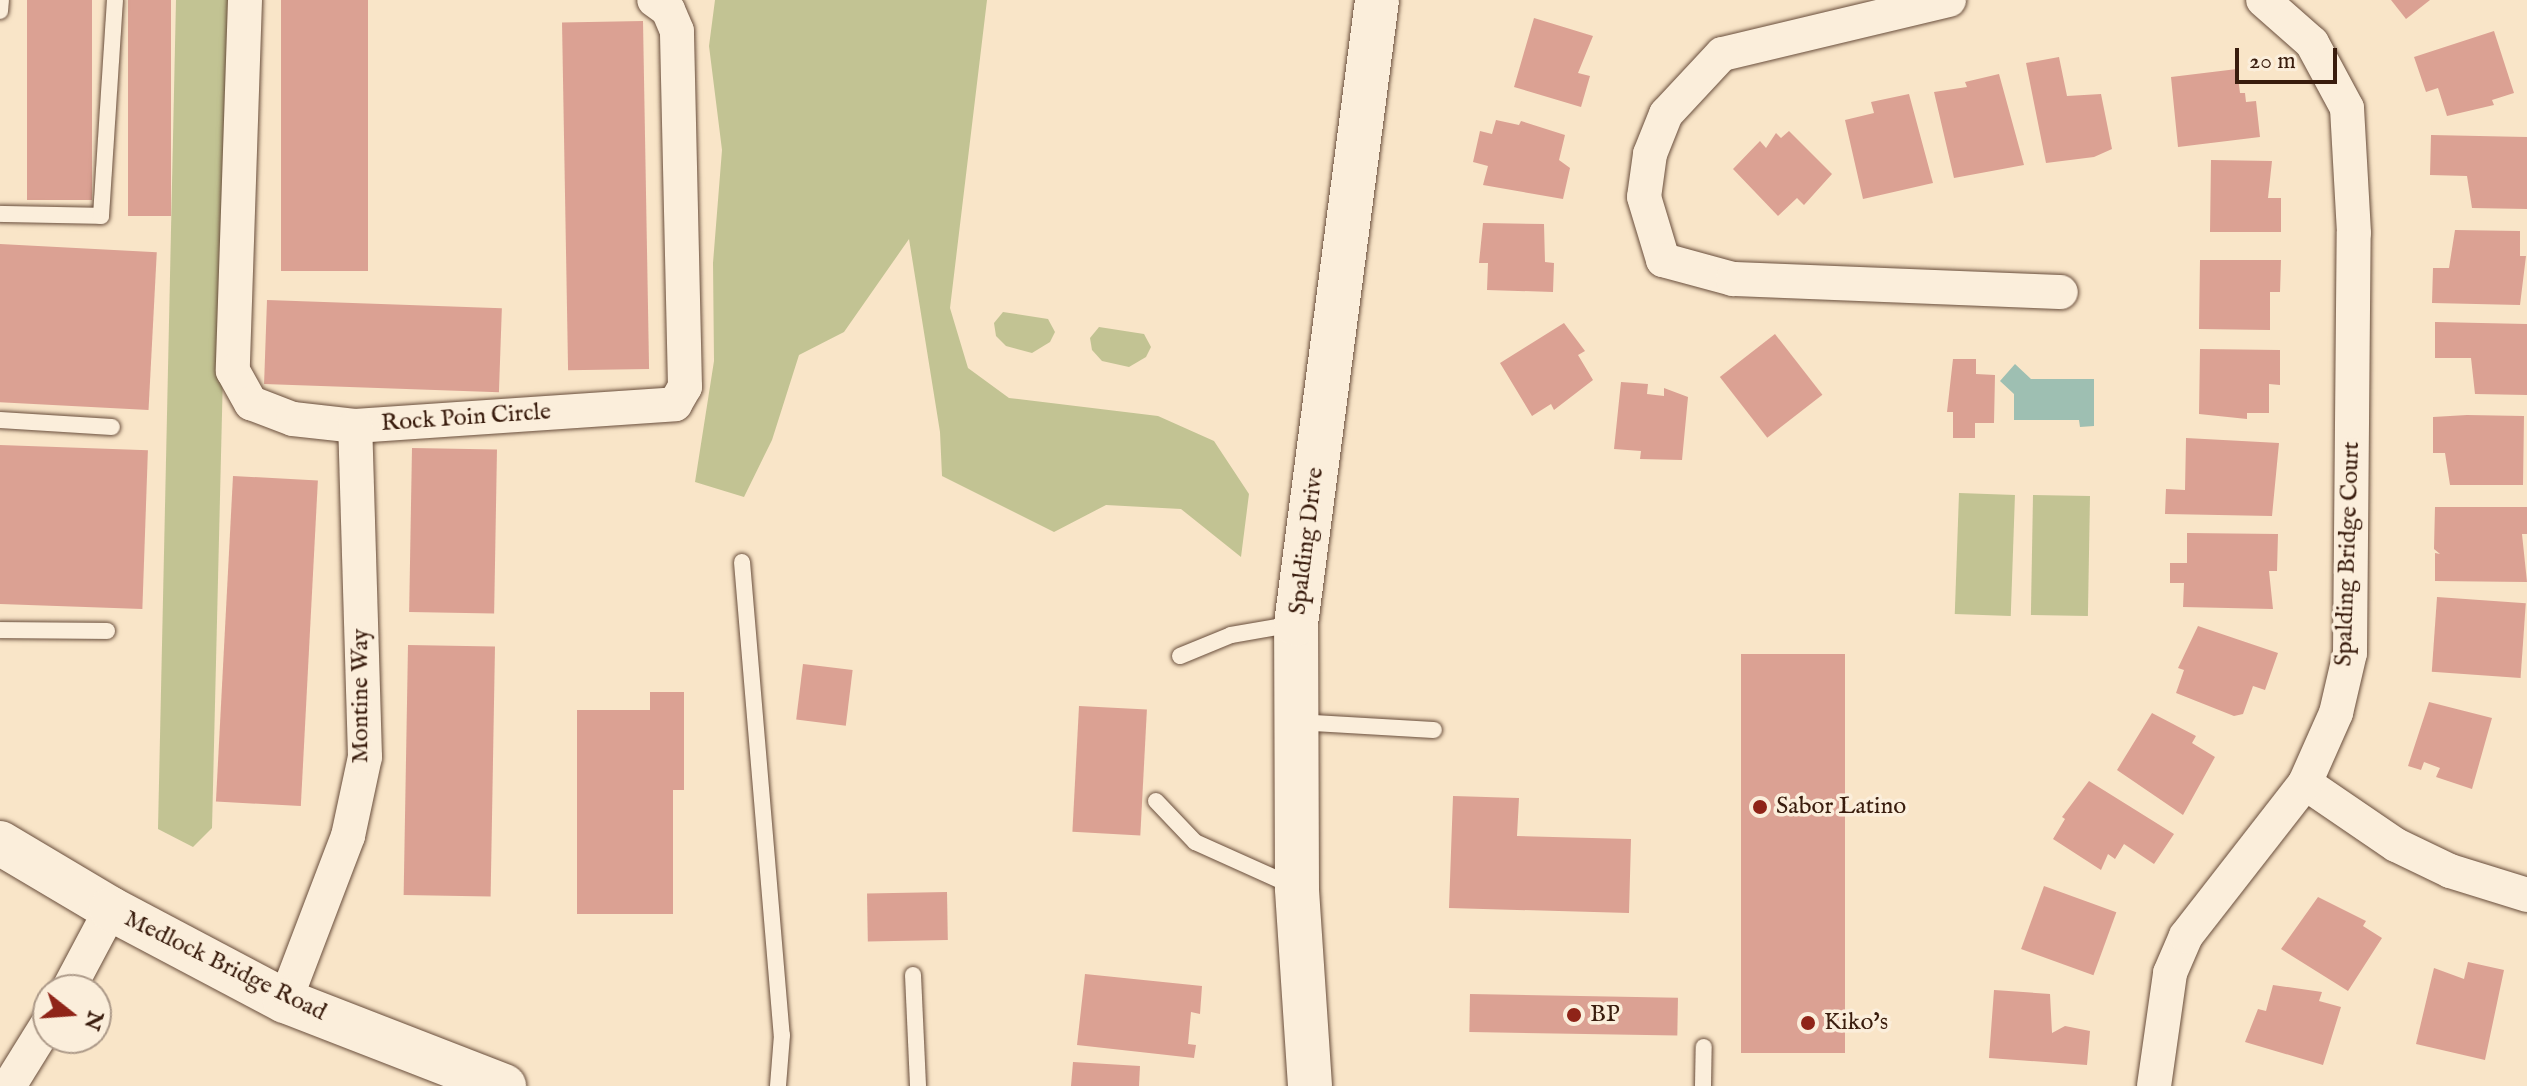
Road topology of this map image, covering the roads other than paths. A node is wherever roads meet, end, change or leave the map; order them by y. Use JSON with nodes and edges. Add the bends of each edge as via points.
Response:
{"nodes":[{"id":1,"x":1,"y":0,"type":"edge"},
{"id":2,"x":115,"y":0,"type":"edge"},
{"id":3,"x":245,"y":0,"type":"edge"},
{"id":4,"x":654,"y":0,"type":"edge"},
{"id":5,"x":1377,"y":0,"type":"edge"},
{"id":6,"x":1949,"y":0,"type":"edge"},
{"id":7,"x":2263,"y":0,"type":"edge"},
{"id":8,"x":0,"y":11,"type":"edge"},
{"id":9,"x":0,"y":214,"type":"edge"},
{"id":10,"x":2061,"y":292,"type":"dead end"},
{"id":11,"x":0,"y":420,"type":"edge"},
{"id":12,"x":355,"y":426,"type":"junction"},
{"id":13,"x":112,"y":427,"type":"dead end"},
{"id":14,"x":742,"y":562,"type":"dead end"},
{"id":15,"x":1296,"y":624,"type":"junction"},
{"id":16,"x":0,"y":630,"type":"edge"},
{"id":17,"x":107,"y":631,"type":"dead end"},
{"id":18,"x":1180,"y":656,"type":"dead end"},
{"id":19,"x":1295,"y":722,"type":"junction"},
{"id":20,"x":1434,"y":730,"type":"dead end"},
{"id":21,"x":2305,"y":783,"type":"junction"},
{"id":22,"x":1156,"y":801,"type":"dead end"},
{"id":23,"x":0,"y":843,"type":"edge"},
{"id":24,"x":1297,"y":888,"type":"junction"},
{"id":25,"x":2527,"y":895,"type":"edge"},
{"id":26,"x":111,"y":909,"type":"junction"},
{"id":27,"x":76,"y":974,"type":"edge"},
{"id":28,"x":913,"y":975,"type":"dead end"},
{"id":29,"x":285,"y":1001,"type":"junction"},
{"id":30,"x":1704,"y":1047,"type":"dead end"},
{"id":31,"x":32,"y":1049,"type":"edge"},
{"id":32,"x":9,"y":1086,"type":"edge"},
{"id":33,"x":504,"y":1086,"type":"edge"},
{"id":34,"x":778,"y":1086,"type":"edge"},
{"id":35,"x":918,"y":1086,"type":"edge"},
{"id":36,"x":1310,"y":1086,"type":"edge"},
{"id":37,"x":1703,"y":1086,"type":"edge"},
{"id":38,"x":2154,"y":1086,"type":"edge"}],
"edges":[{"from":1,"to":8,"type":"lane"},
{"from":2,"to":9,"type":"lane","via":[[101,216]]},
{"from":3,"to":12,"type":"street","name":"Rock Poin Circle","via":[[233,371],[251,403],[293,419]]},
{"from":4,"to":12,"type":"street","name":"Rock Poin Circle","via":[[668,10],[677,31],[685,387],[675,404]]},
{"from":5,"to":15,"type":"main road","name":"Spalding Drive"},
{"from":6,"to":10,"type":"street","via":[[1722,54],[1666,114],[1650,154],[1644,197],[1663,260],[1733,279]]},
{"from":7,"to":21,"type":"street","name":"Spalding Bridge Court","via":[[2312,43],[2347,108],[2354,233],[2350,653],[2336,713]]},
{"from":11,"to":13,"type":"lane"},
{"from":12,"to":29,"type":"street","name":"Montine Way","via":[[365,757],[348,836]]},
{"from":14,"to":34,"type":"lane","via":[[782,1035]]},
{"from":15,"to":18,"type":"lane","via":[[1231,635]]},
{"from":15,"to":19,"type":"main road","name":"Spalding Drive"},
{"from":16,"to":17,"type":"lane"},
{"from":19,"to":20,"type":"lane"},
{"from":19,"to":24,"type":"main road","name":"Spalding Drive"},
{"from":21,"to":25,"type":"street","via":[[2396,845],[2450,871]]},
{"from":21,"to":38,"type":"street","name":"Spalding Bridge Court","via":[[2186,936],[2170,973]]},
{"from":22,"to":24,"type":"lane","via":[[1195,842]]},
{"from":23,"to":26,"type":"main road","name":"Medlock Bridge Road"},
{"from":24,"to":36,"type":"main road","name":"Spalding Drive"},
{"from":26,"to":27,"type":"street"},
{"from":26,"to":29,"type":"main road","name":"Medlock Bridge Road"},
{"from":28,"to":35,"type":"lane"},
{"from":29,"to":33,"type":"main road","name":"Medlock Bridge Road"},
{"from":30,"to":37,"type":"lane"},
{"from":31,"to":32,"type":"street"}]}
